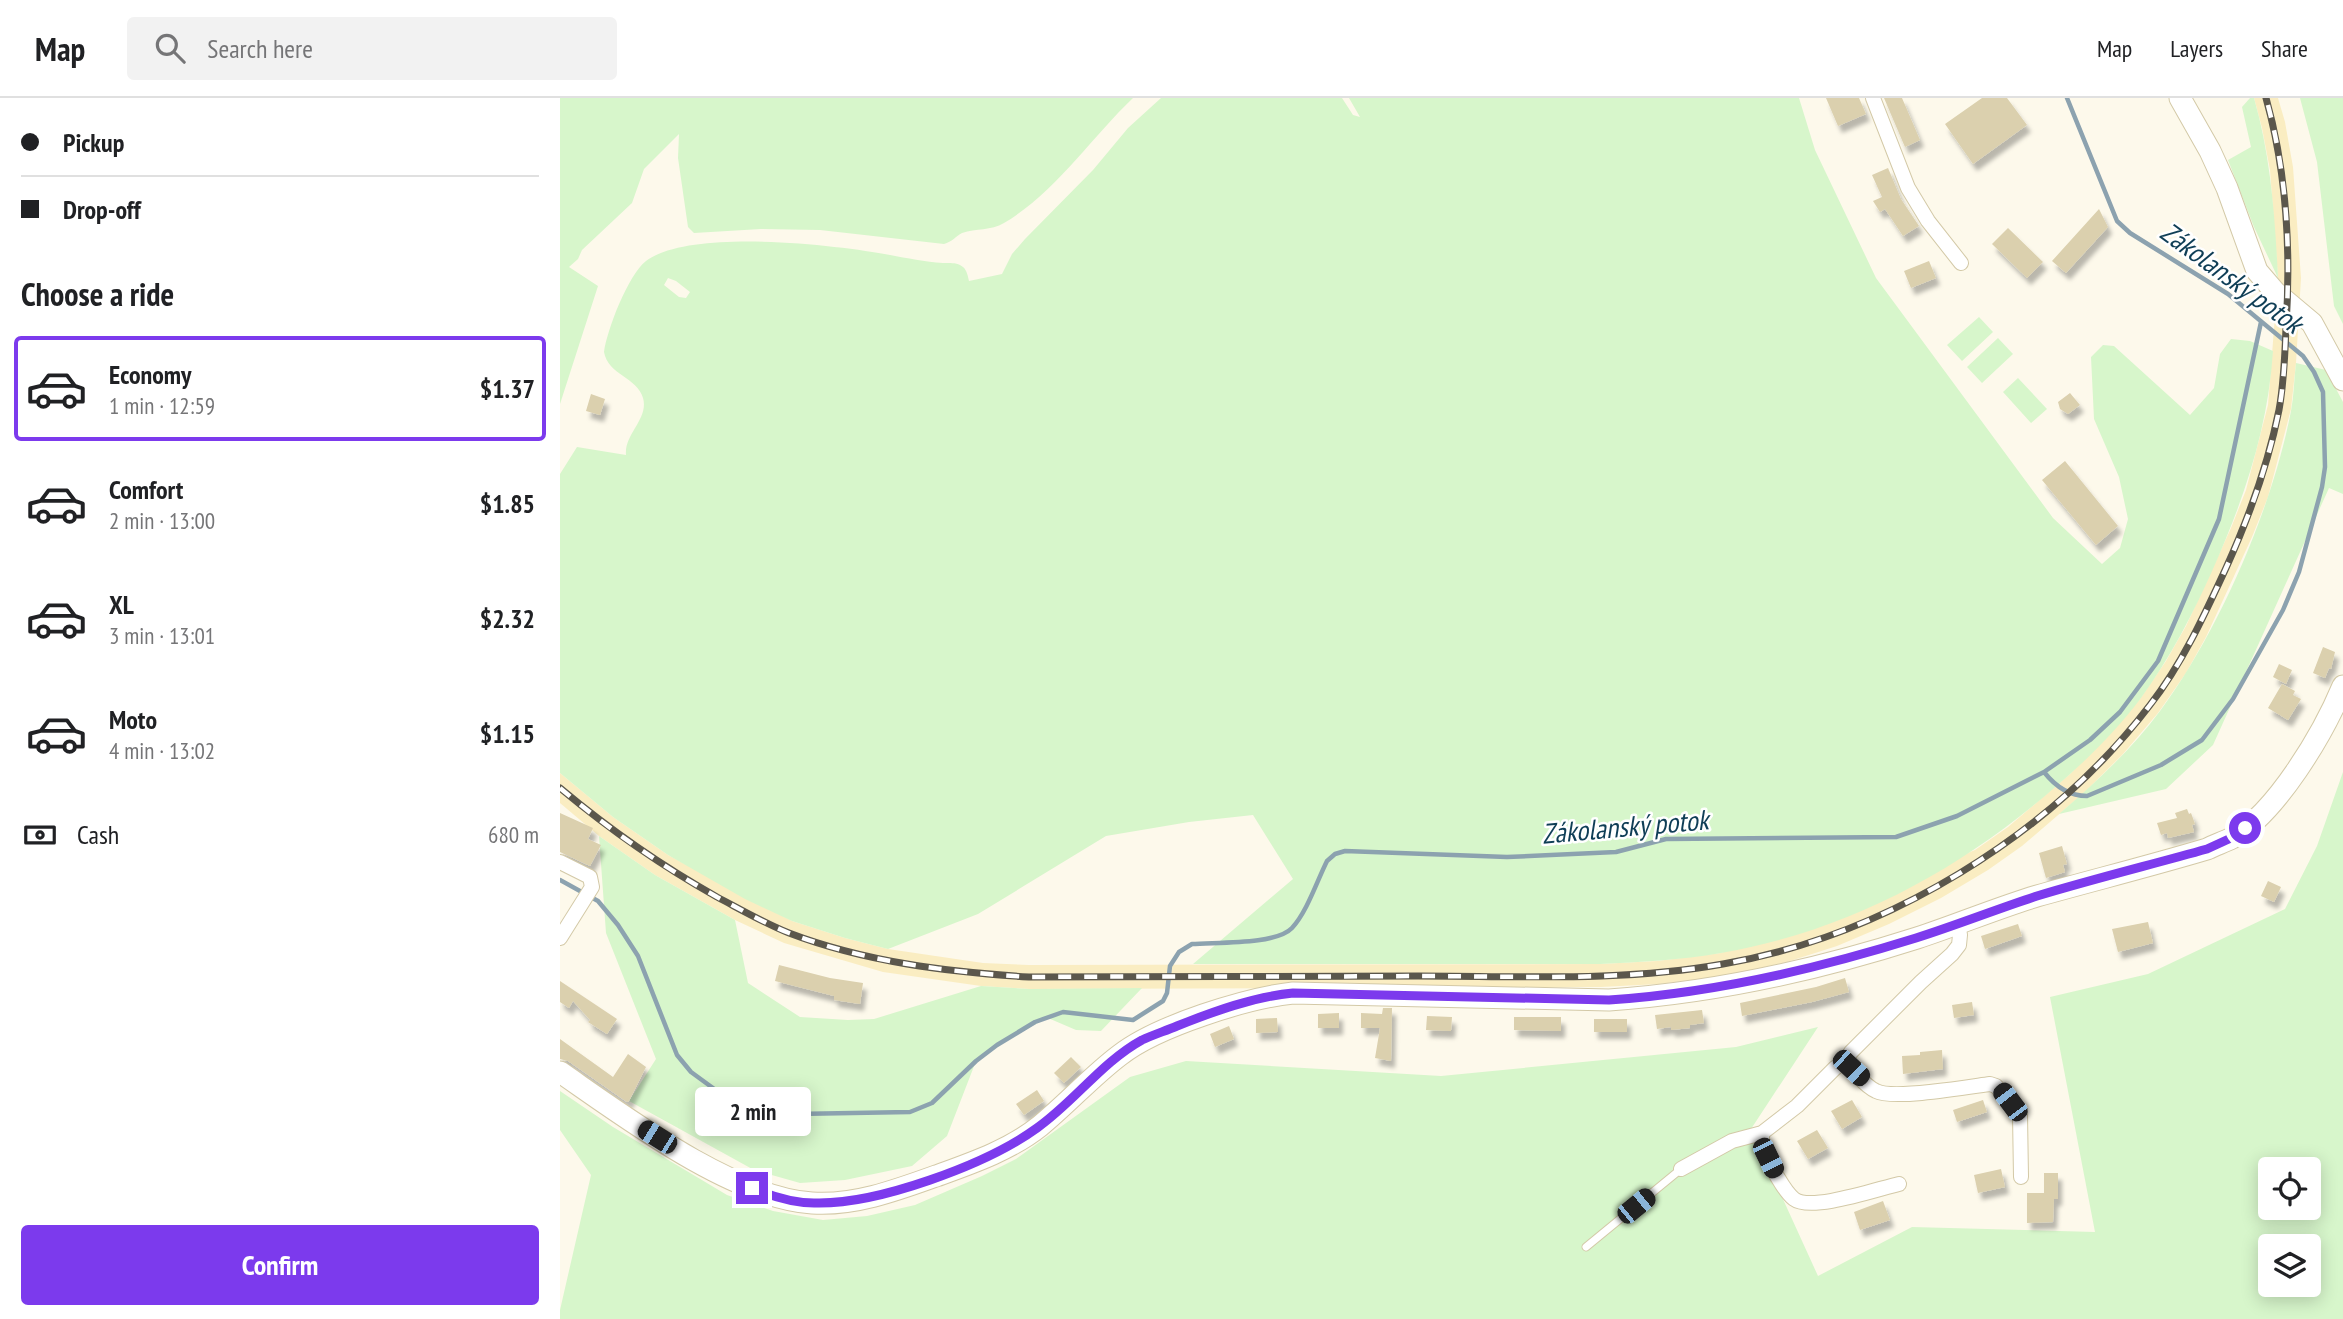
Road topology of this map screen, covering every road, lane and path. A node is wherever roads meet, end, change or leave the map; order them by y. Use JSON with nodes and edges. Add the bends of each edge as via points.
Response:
{"nodes":[{"id":1,"x":1873,"y":98,"type":"edge"},
{"id":2,"x":2180,"y":98,"type":"edge"},
{"id":3,"x":1961,"y":263,"type":"dead end"},
{"id":4,"x":2343,"y":380,"type":"edge"},
{"id":5,"x":2343,"y":686,"type":"edge"},
{"id":6,"x":560,"y":862,"type":"edge"},
{"id":7,"x":1958,"y":923,"type":"junction"},
{"id":8,"x":560,"y":938,"type":"edge"},
{"id":9,"x":1846,"y":1060,"type":"junction"},
{"id":10,"x":560,"y":1072,"type":"edge"},
{"id":11,"x":1762,"y":1133,"type":"junction"},
{"id":12,"x":1681,"y":1169,"type":"joint"},
{"id":13,"x":2021,"y":1177,"type":"dead end"},
{"id":14,"x":1899,"y":1184,"type":"dead end"},
{"id":15,"x":1586,"y":1247,"type":"dead end"}],
"edges":[{"from":1,"to":3,"type":"street","via":[[1908,188]]},
{"from":2,"to":4,"type":"main road","via":[[2227,188],[2257,271],[2312,323]]},
{"from":5,"to":7,"type":"main road","via":[[2294,774],[2260,815],[2231,838]]},
{"from":6,"to":8,"type":"street","via":[[590,877],[592,887]]},
{"from":7,"to":9,"type":"street","via":[[1959,945],[1952,954]]},
{"from":7,"to":10,"type":"main road","via":[[1780,976],[1654,997],[1293,993],[1256,999],[1144,1040],[1120,1054],[1039,1127],[1009,1147],[897,1190],[852,1201],[786,1199],[731,1180]]},
{"from":9,"to":11,"type":"street"},
{"from":9,"to":13,"type":"street","via":[[1876,1092],[1895,1095],[1996,1086],[2020,1115]]},
{"from":11,"to":12,"type":"street","via":[[1732,1141]]},
{"from":11,"to":14,"type":"street","via":[[1761,1143],[1775,1173],[1794,1199],[1804,1203]]},
{"from":12,"to":15,"type":"lane"}]}
